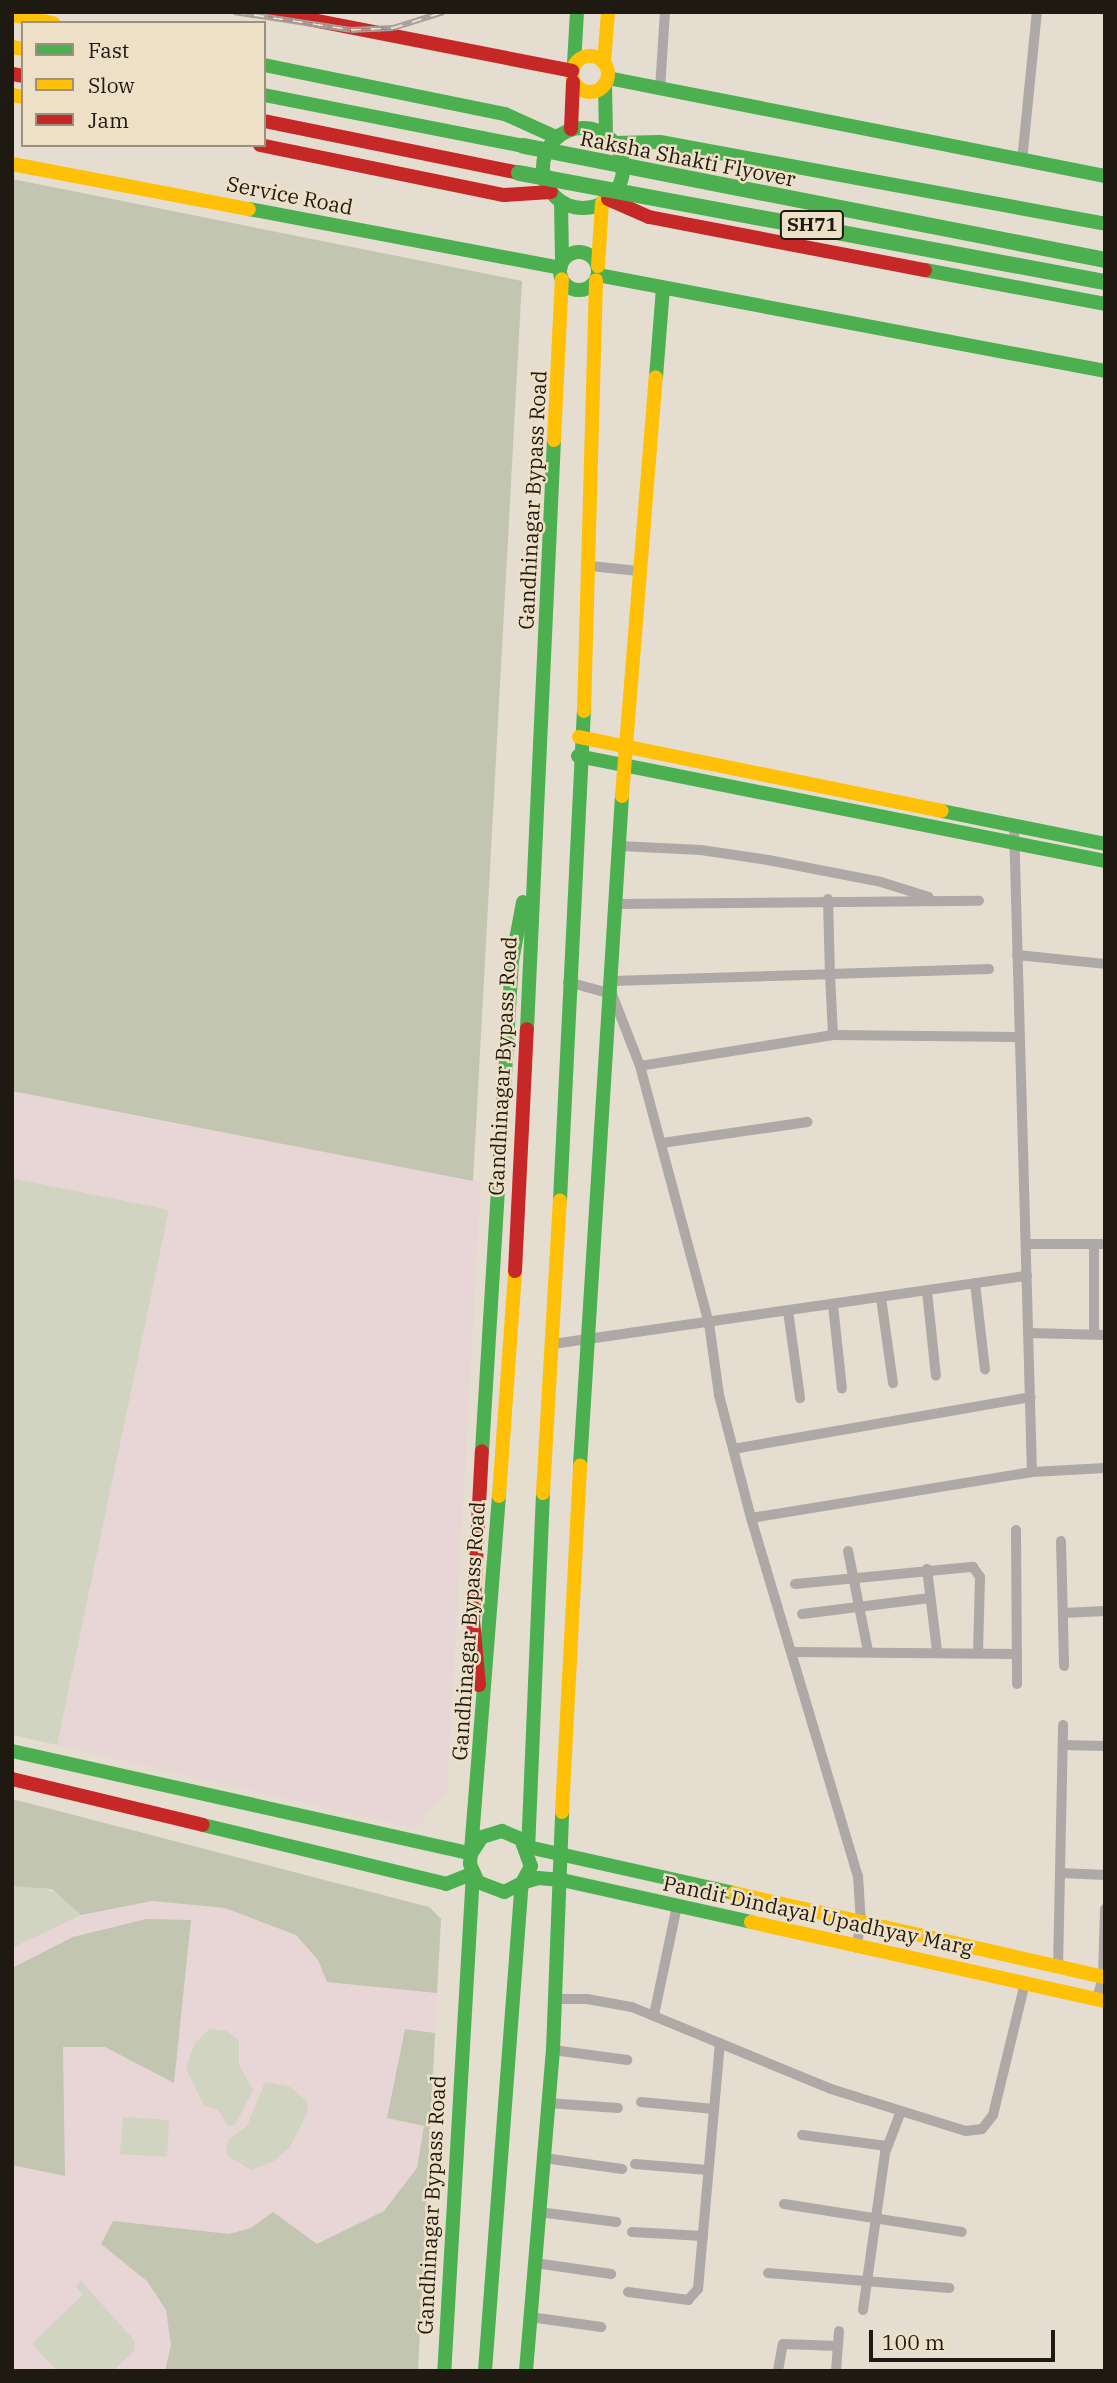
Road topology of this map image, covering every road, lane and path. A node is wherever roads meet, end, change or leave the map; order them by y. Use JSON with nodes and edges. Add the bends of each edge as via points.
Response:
{"nodes":[{"id":1,"x":272,"y":12,"type":"edge"},
{"id":2,"x":577,"y":12,"type":"edge"},
{"id":3,"x":608,"y":12,"type":"edge"},
{"id":4,"x":665,"y":12,"type":"edge"},
{"id":5,"x":1037,"y":12,"type":"edge"},
{"id":6,"x":12,"y":15,"type":"edge"},
{"id":7,"x":43,"y":21,"type":"edge"},
{"id":8,"x":266,"y":65,"type":"edge"},
{"id":9,"x":573,"y":72,"type":"junction"},
{"id":10,"x":606,"y":75,"type":"junction"},
{"id":11,"x":660,"y":89,"type":"junction"},
{"id":12,"x":266,"y":96,"type":"edge"},
{"id":13,"x":266,"y":121,"type":"edge"},
{"id":14,"x":563,"y":133,"type":"junction"},
{"id":15,"x":610,"y":139,"type":"junction"},
{"id":16,"x":266,"y":146,"type":"edge"},
{"id":17,"x":1022,"y":161,"type":"junction"},
{"id":18,"x":12,"y":164,"type":"edge"},
{"id":19,"x":1105,"y":176,"type":"edge"},
{"id":20,"x":556,"y":197,"type":"junction"},
{"id":21,"x":605,"y":201,"type":"junction"},
{"id":22,"x":1105,"y":224,"type":"edge"},
{"id":23,"x":1105,"y":260,"type":"edge"},
{"id":24,"x":562,"y":270,"type":"junction"},
{"id":25,"x":597,"y":273,"type":"junction"},
{"id":26,"x":1105,"y":282,"type":"edge"},
{"id":27,"x":663,"y":289,"type":"junction"},
{"id":28,"x":1105,"y":304,"type":"edge"},
{"id":29,"x":1105,"y":371,"type":"edge"},
{"id":30,"x":591,"y":566,"type":"junction"},
{"id":31,"x":638,"y":571,"type":"junction"},
{"id":32,"x":579,"y":737,"type":"junction"},
{"id":33,"x":626,"y":744,"type":"junction"},
{"id":34,"x":578,"y":756,"type":"junction"},
{"id":35,"x":624,"y":762,"type":"junction"},
{"id":36,"x":537,"y":828,"type":"junction"},
{"id":37,"x":1014,"y":833,"type":"junction"},
{"id":38,"x":1105,"y":844,"type":"edge"},
{"id":39,"x":620,"y":846,"type":"junction"},
{"id":40,"x":1105,"y":861,"type":"edge"},
{"id":41,"x":828,"y":899,"type":"junction"},
{"id":42,"x":934,"y":899,"type":"junction"},
{"id":43,"x":979,"y":901,"type":"dead end"},
{"id":44,"x":618,"y":904,"type":"junction"},
{"id":45,"x":1017,"y":955,"type":"junction"},
{"id":46,"x":1105,"y":964,"type":"edge"},
{"id":47,"x":989,"y":970,"type":"dead end"},
{"id":48,"x":830,"y":974,"type":"junction"},
{"id":49,"x":568,"y":982,"type":"junction"},
{"id":50,"x":613,"y":987,"type":"junction"},
{"id":51,"x":833,"y":1035,"type":"junction"},
{"id":52,"x":1019,"y":1037,"type":"junction"},
{"id":53,"x":639,"y":1066,"type":"junction"},
{"id":54,"x":807,"y":1122,"type":"dead end"},
{"id":55,"x":662,"y":1143,"type":"junction"},
{"id":56,"x":1027,"y":1244,"type":"junction"},
{"id":57,"x":1100,"y":1244,"type":"edge"},
{"id":58,"x":1027,"y":1276,"type":"junction"},
{"id":59,"x":975,"y":1283,"type":"junction"},
{"id":60,"x":927,"y":1291,"type":"junction"},
{"id":61,"x":881,"y":1298,"type":"junction"},
{"id":62,"x":833,"y":1305,"type":"junction"},
{"id":63,"x":788,"y":1311,"type":"junction"},
{"id":64,"x":709,"y":1323,"type":"junction"},
{"id":65,"x":1029,"y":1333,"type":"junction"},
{"id":66,"x":1099,"y":1334,"type":"edge"},
{"id":67,"x":590,"y":1338,"type":"junction"},
{"id":68,"x":553,"y":1344,"type":"junction"},
{"id":69,"x":985,"y":1369,"type":"dead end"},
{"id":70,"x":936,"y":1376,"type":"dead end"},
{"id":71,"x":893,"y":1383,"type":"dead end"},
{"id":72,"x":842,"y":1389,"type":"dead end"},
{"id":73,"x":1030,"y":1397,"type":"junction"},
{"id":74,"x":800,"y":1398,"type":"dead end"},
{"id":75,"x":733,"y":1449,"type":"junction"},
{"id":76,"x":1105,"y":1468,"type":"edge"},
{"id":77,"x":1032,"y":1472,"type":"junction"},
{"id":78,"x":751,"y":1518,"type":"junction"},
{"id":79,"x":1016,"y":1530,"type":"dead end"},
{"id":80,"x":1061,"y":1541,"type":"dead end"},
{"id":81,"x":848,"y":1551,"type":"dead end"},
{"id":82,"x":927,"y":1569,"type":"junction"},
{"id":83,"x":852,"y":1577,"type":"junction"},
{"id":84,"x":795,"y":1584,"type":"dead end"},
{"id":85,"x":930,"y":1598,"type":"junction"},
{"id":86,"x":858,"y":1606,"type":"junction"},
{"id":87,"x":1105,"y":1611,"type":"edge"},
{"id":88,"x":1063,"y":1613,"type":"junction"},
{"id":89,"x":802,"y":1614,"type":"dead end"},
{"id":90,"x":868,"y":1651,"type":"junction"},
{"id":91,"x":937,"y":1651,"type":"junction"},
{"id":92,"x":792,"y":1652,"type":"junction"},
{"id":93,"x":978,"y":1652,"type":"junction"},
{"id":94,"x":1017,"y":1654,"type":"junction"},
{"id":95,"x":1063,"y":1666,"type":"dead end"},
{"id":96,"x":1017,"y":1684,"type":"dead end"},
{"id":97,"x":1063,"y":1726,"type":"dead end"},
{"id":98,"x":482,"y":1728,"type":"junction"},
{"id":99,"x":1063,"y":1745,"type":"junction"},
{"id":100,"x":1105,"y":1746,"type":"edge"},
{"id":101,"x":12,"y":1751,"type":"edge"},
{"id":102,"x":12,"y":1779,"type":"edge"},
{"id":103,"x":528,"y":1847,"type":"junction"},
{"id":104,"x":471,"y":1854,"type":"junction"},
{"id":105,"x":561,"y":1855,"type":"junction"},
{"id":106,"x":473,"y":1873,"type":"junction"},
{"id":107,"x":1060,"y":1873,"type":"junction"},
{"id":108,"x":1105,"y":1875,"type":"edge"},
{"id":109,"x":562,"y":1880,"type":"junction"},
{"id":110,"x":522,"y":1883,"type":"junction"},
{"id":111,"x":677,"y":1906,"type":"junction"},
{"id":112,"x":1105,"y":1909,"type":"edge"},
{"id":113,"x":861,"y":1924,"type":"junction"},
{"id":114,"x":856,"y":1947,"type":"junction"},
{"id":115,"x":1058,"y":1968,"type":"junction"},
{"id":116,"x":1104,"y":1977,"type":"edge"},
{"id":117,"x":1025,"y":1983,"type":"junction"},
{"id":118,"x":555,"y":1999,"type":"junction"},
{"id":119,"x":1101,"y":2000,"type":"edge"},
{"id":120,"x":654,"y":2015,"type":"junction"},
{"id":121,"x":720,"y":2043,"type":"junction"},
{"id":122,"x":553,"y":2050,"type":"junction"},
{"id":123,"x":627,"y":2060,"type":"dead end"},
{"id":124,"x":640,"y":2102,"type":"dead end"},
{"id":125,"x":548,"y":2103,"type":"junction"},
{"id":126,"x":618,"y":2108,"type":"dead end"},
{"id":127,"x":714,"y":2109,"type":"junction"},
{"id":128,"x":901,"y":2111,"type":"junction"},
{"id":129,"x":802,"y":2135,"type":"dead end"},
{"id":130,"x":887,"y":2146,"type":"junction"},
{"id":131,"x":544,"y":2158,"type":"junction"},
{"id":132,"x":635,"y":2165,"type":"dead end"},
{"id":133,"x":622,"y":2169,"type":"dead end"},
{"id":134,"x":708,"y":2171,"type":"junction"},
{"id":135,"x":784,"y":2204,"type":"dead end"},
{"id":136,"x":540,"y":2211,"type":"junction"},
{"id":137,"x":875,"y":2217,"type":"junction"},
{"id":138,"x":617,"y":2222,"type":"dead end"},
{"id":139,"x":632,"y":2232,"type":"dead end"},
{"id":140,"x":962,"y":2232,"type":"dead end"},
{"id":141,"x":703,"y":2236,"type":"junction"},
{"id":142,"x":535,"y":2263,"type":"junction"},
{"id":143,"x":768,"y":2273,"type":"dead end"},
{"id":144,"x":611,"y":2274,"type":"dead end"},
{"id":145,"x":867,"y":2284,"type":"junction"},
{"id":146,"x":949,"y":2288,"type":"dead end"},
{"id":147,"x":628,"y":2292,"type":"dead end"},
{"id":148,"x":863,"y":2310,"type":"dead end"},
{"id":149,"x":530,"y":2317,"type":"junction"},
{"id":150,"x":601,"y":2327,"type":"dead end"},
{"id":151,"x":839,"y":2332,"type":"dead end"},
{"id":152,"x":838,"y":2346,"type":"junction"},
{"id":153,"x":444,"y":2371,"type":"edge"},
{"id":154,"x":485,"y":2371,"type":"edge"},
{"id":155,"x":526,"y":2371,"type":"edge"},
{"id":156,"x":778,"y":2371,"type":"edge"},
{"id":157,"x":836,"y":2371,"type":"edge"}],
"edges":[{"from":1,"to":9,"type":"main road"},
{"from":2,"to":9,"type":"main road"},
{"from":3,"to":10,"type":"main road"},
{"from":4,"to":11,"type":"street"},
{"from":5,"to":17,"type":"street"},
{"from":6,"to":7,"type":"main road"},
{"from":8,"to":14,"type":"main road","via":[[505,114]]},
{"from":9,"to":10,"type":"main road","via":[[591,56]]},
{"from":9,"to":10,"type":"main road","via":[[590,93]]},
{"from":9,"to":14,"type":"main road"},
{"from":10,"to":11,"type":"main road"},
{"from":10,"to":15,"type":"main road"},
{"from":11,"to":17,"type":"main road"},
{"from":12,"to":23,"type":"main road","name":"Raksha Shakti Flyover","number":"SH71","bridge":true},
{"from":13,"to":26,"type":"main road","name":"Raksha Shakti Flyover","number":"SH71","bridge":true},
{"from":14,"to":15,"type":"main road","via":[[595,129]]},
{"from":14,"to":20,"type":"main road","via":[[543,160]]},
{"from":15,"to":21,"type":"main road","via":[[623,173]]},
{"from":15,"to":22,"type":"main road","via":[[660,142]]},
{"from":16,"to":20,"type":"main road","via":[[504,195]]},
{"from":17,"to":19,"type":"main road"},
{"from":18,"to":24,"type":"main road","name":"Service Road"},
{"from":20,"to":21,"type":"main road","via":[[580,208]]},
{"from":20,"to":24,"type":"main road","name":"Gandhinagar Bypass Road"},
{"from":21,"to":25,"type":"main road"},
{"from":21,"to":28,"type":"main road","via":[[649,217]]},
{"from":24,"to":25,"type":"main road","via":[[576,290],[589,288]]},
{"from":24,"to":25,"type":"main road","via":[[578,252],[590,255]]},
{"from":24,"to":36,"type":"main road","name":"Gandhinagar Bypass Road"},
{"from":25,"to":27,"type":"main road"},
{"from":25,"to":30,"type":"main road"},
{"from":27,"to":29,"type":"main road"},
{"from":27,"to":31,"type":"main road"},
{"from":30,"to":31,"type":"street"},
{"from":30,"to":32,"type":"main road"},
{"from":31,"to":33,"type":"main road"},
{"from":32,"to":33,"type":"main road"},
{"from":32,"to":34,"type":"main road"},
{"from":33,"to":35,"type":"main road"},
{"from":33,"to":37,"type":"main road"},
{"from":34,"to":35,"type":"main road"},
{"from":34,"to":49,"type":"main road"},
{"from":35,"to":37,"type":"main road"},
{"from":35,"to":39,"type":"main road"},
{"from":36,"to":98,"type":"main road","name":"Gandhinagar Bypass Road","via":[[514,1295]]},
{"from":36,"to":98,"type":"main road","via":[[512,961],[495,1195],[473,1620]]},
{"from":37,"to":38,"type":"main road"},
{"from":37,"to":40,"type":"main road"},
{"from":37,"to":45,"type":"street"},
{"from":39,"to":42,"type":"street","via":[[701,850],[768,860],[881,882]]},
{"from":39,"to":44,"type":"main road"},
{"from":41,"to":42,"type":"street"},
{"from":41,"to":44,"type":"street"},
{"from":41,"to":48,"type":"street"},
{"from":42,"to":43,"type":"street"},
{"from":44,"to":50,"type":"main road"},
{"from":45,"to":46,"type":"street"},
{"from":45,"to":52,"type":"street"},
{"from":47,"to":48,"type":"street"},
{"from":48,"to":50,"type":"street"},
{"from":48,"to":51,"type":"street"},
{"from":49,"to":50,"type":"street"},
{"from":49,"to":68,"type":"main road"},
{"from":50,"to":53,"type":"street"},
{"from":50,"to":67,"type":"main road"},
{"from":51,"to":52,"type":"street"},
{"from":51,"to":53,"type":"street"},
{"from":52,"to":56,"type":"street"},
{"from":53,"to":55,"type":"street"},
{"from":54,"to":55,"type":"street"},
{"from":55,"to":64,"type":"street"},
{"from":56,"to":57,"type":"street"},
{"from":56,"to":58,"type":"street"},
{"from":57,"to":66,"type":"street"},
{"from":58,"to":59,"type":"street"},
{"from":58,"to":65,"type":"street"},
{"from":59,"to":60,"type":"street"},
{"from":59,"to":69,"type":"street"},
{"from":60,"to":61,"type":"street"},
{"from":60,"to":70,"type":"street"},
{"from":61,"to":62,"type":"street"},
{"from":61,"to":71,"type":"street"},
{"from":62,"to":63,"type":"street"},
{"from":62,"to":72,"type":"street"},
{"from":63,"to":64,"type":"street"},
{"from":63,"to":74,"type":"street"},
{"from":64,"to":67,"type":"street"},
{"from":64,"to":75,"type":"street","via":[[719,1395]]},
{"from":65,"to":66,"type":"street"},
{"from":65,"to":73,"type":"street"},
{"from":67,"to":68,"type":"street"},
{"from":67,"to":105,"type":"main road","via":[[568,1656]]},
{"from":68,"to":103,"type":"main road","via":[[536,1605]]},
{"from":73,"to":75,"type":"street"},
{"from":73,"to":77,"type":"street"},
{"from":75,"to":78,"type":"street"},
{"from":76,"to":77,"type":"street"},
{"from":77,"to":78,"type":"street"},
{"from":78,"to":92,"type":"street"},
{"from":79,"to":94,"type":"street"},
{"from":80,"to":88,"type":"street"},
{"from":81,"to":83,"type":"street"},
{"from":82,"to":83,"type":"street"},
{"from":82,"to":85,"type":"street"},
{"from":82,"to":93,"type":"street","via":[[979,1571]]},
{"from":83,"to":84,"type":"street"},
{"from":83,"to":86,"type":"street"},
{"from":85,"to":86,"type":"street"},
{"from":85,"to":91,"type":"street"},
{"from":86,"to":89,"type":"street"},
{"from":86,"to":90,"type":"street"},
{"from":87,"to":88,"type":"street"},
{"from":88,"to":95,"type":"street"},
{"from":90,"to":91,"type":"street"},
{"from":90,"to":92,"type":"street"},
{"from":91,"to":93,"type":"street"},
{"from":92,"to":113,"type":"street","via":[[858,1876]]},
{"from":93,"to":94,"type":"street"},
{"from":94,"to":96,"type":"street"},
{"from":97,"to":99,"type":"street"},
{"from":98,"to":104,"type":"main road","name":"Gandhinagar Bypass Road"},
{"from":99,"to":100,"type":"street"},
{"from":99,"to":107,"type":"street"},
{"from":101,"to":104,"type":"main road"},
{"from":102,"to":106,"type":"main road","via":[[446,1885]]},
{"from":103,"to":104,"type":"main road","via":[[513,1833],[492,1832]]},
{"from":103,"to":105,"type":"main road","name":"Pandit Dindayal Upadhyay Marg"},
{"from":103,"to":110,"type":"main road","via":[[531,1866]]},
{"from":104,"to":106,"type":"main road"},
{"from":105,"to":109,"type":"main road"},
{"from":105,"to":113,"type":"main road","name":"Pandit Dindayal Upadhyay Marg"},
{"from":106,"to":110,"type":"main road","via":[[495,1891]]},
{"from":106,"to":153,"type":"main road","name":"Gandhinagar Bypass Road"},
{"from":107,"to":108,"type":"street"},
{"from":107,"to":115,"type":"street"},
{"from":109,"to":110,"type":"main road","name":"Pandit Dindayal Upadhyay Marg","via":[[538,1878]]},
{"from":109,"to":111,"type":"main road","name":"Pandit Dindayal Upadhyay Marg"},
{"from":109,"to":118,"type":"main road"},
{"from":110,"to":154,"type":"main road"},
{"from":111,"to":114,"type":"main road","name":"Pandit Dindayal Upadhyay Marg"},
{"from":111,"to":120,"type":"street"},
{"from":112,"to":116,"type":"street"},
{"from":113,"to":114,"type":"street"},
{"from":113,"to":115,"type":"main road","name":"Pandit Dindayal Upadhyay Marg"},
{"from":114,"to":117,"type":"main road","name":"Pandit Dindayal Upadhyay Marg"},
{"from":115,"to":116,"type":"main road","name":"Pandit Dindayal Upadhyay Marg"},
{"from":116,"to":119,"type":"street"},
{"from":117,"to":119,"type":"main road","name":"Pandit Dindayal Upadhyay Marg"},
{"from":117,"to":128,"type":"street","via":[[993,2115],[982,2129],[966,2131]]},
{"from":118,"to":120,"type":"street","via":[[613,2002]]},
{"from":118,"to":122,"type":"main road"},
{"from":120,"to":121,"type":"street"},
{"from":121,"to":127,"type":"street"},
{"from":121,"to":128,"type":"street","via":[[831,2089]]},
{"from":122,"to":123,"type":"street"},
{"from":122,"to":125,"type":"main road"},
{"from":124,"to":127,"type":"street"},
{"from":125,"to":126,"type":"street"},
{"from":125,"to":131,"type":"main road"},
{"from":127,"to":134,"type":"street"},
{"from":128,"to":130,"type":"street"},
{"from":129,"to":130,"type":"street"},
{"from":130,"to":137,"type":"street"},
{"from":131,"to":133,"type":"street"},
{"from":131,"to":136,"type":"main road"},
{"from":132,"to":134,"type":"street"},
{"from":134,"to":141,"type":"street"},
{"from":135,"to":137,"type":"street"},
{"from":136,"to":138,"type":"street"},
{"from":136,"to":142,"type":"main road"},
{"from":137,"to":140,"type":"street"},
{"from":137,"to":145,"type":"street"},
{"from":139,"to":141,"type":"street"},
{"from":141,"to":147,"type":"street","via":[[695,2297]]},
{"from":142,"to":144,"type":"street"},
{"from":142,"to":149,"type":"main road"},
{"from":143,"to":145,"type":"street"},
{"from":145,"to":146,"type":"street"},
{"from":145,"to":148,"type":"street"},
{"from":149,"to":150,"type":"street"},
{"from":149,"to":155,"type":"main road"},
{"from":151,"to":152,"type":"street"},
{"from":152,"to":156,"type":"street","via":[[783,2344]]},
{"from":152,"to":157,"type":"street"}]}
